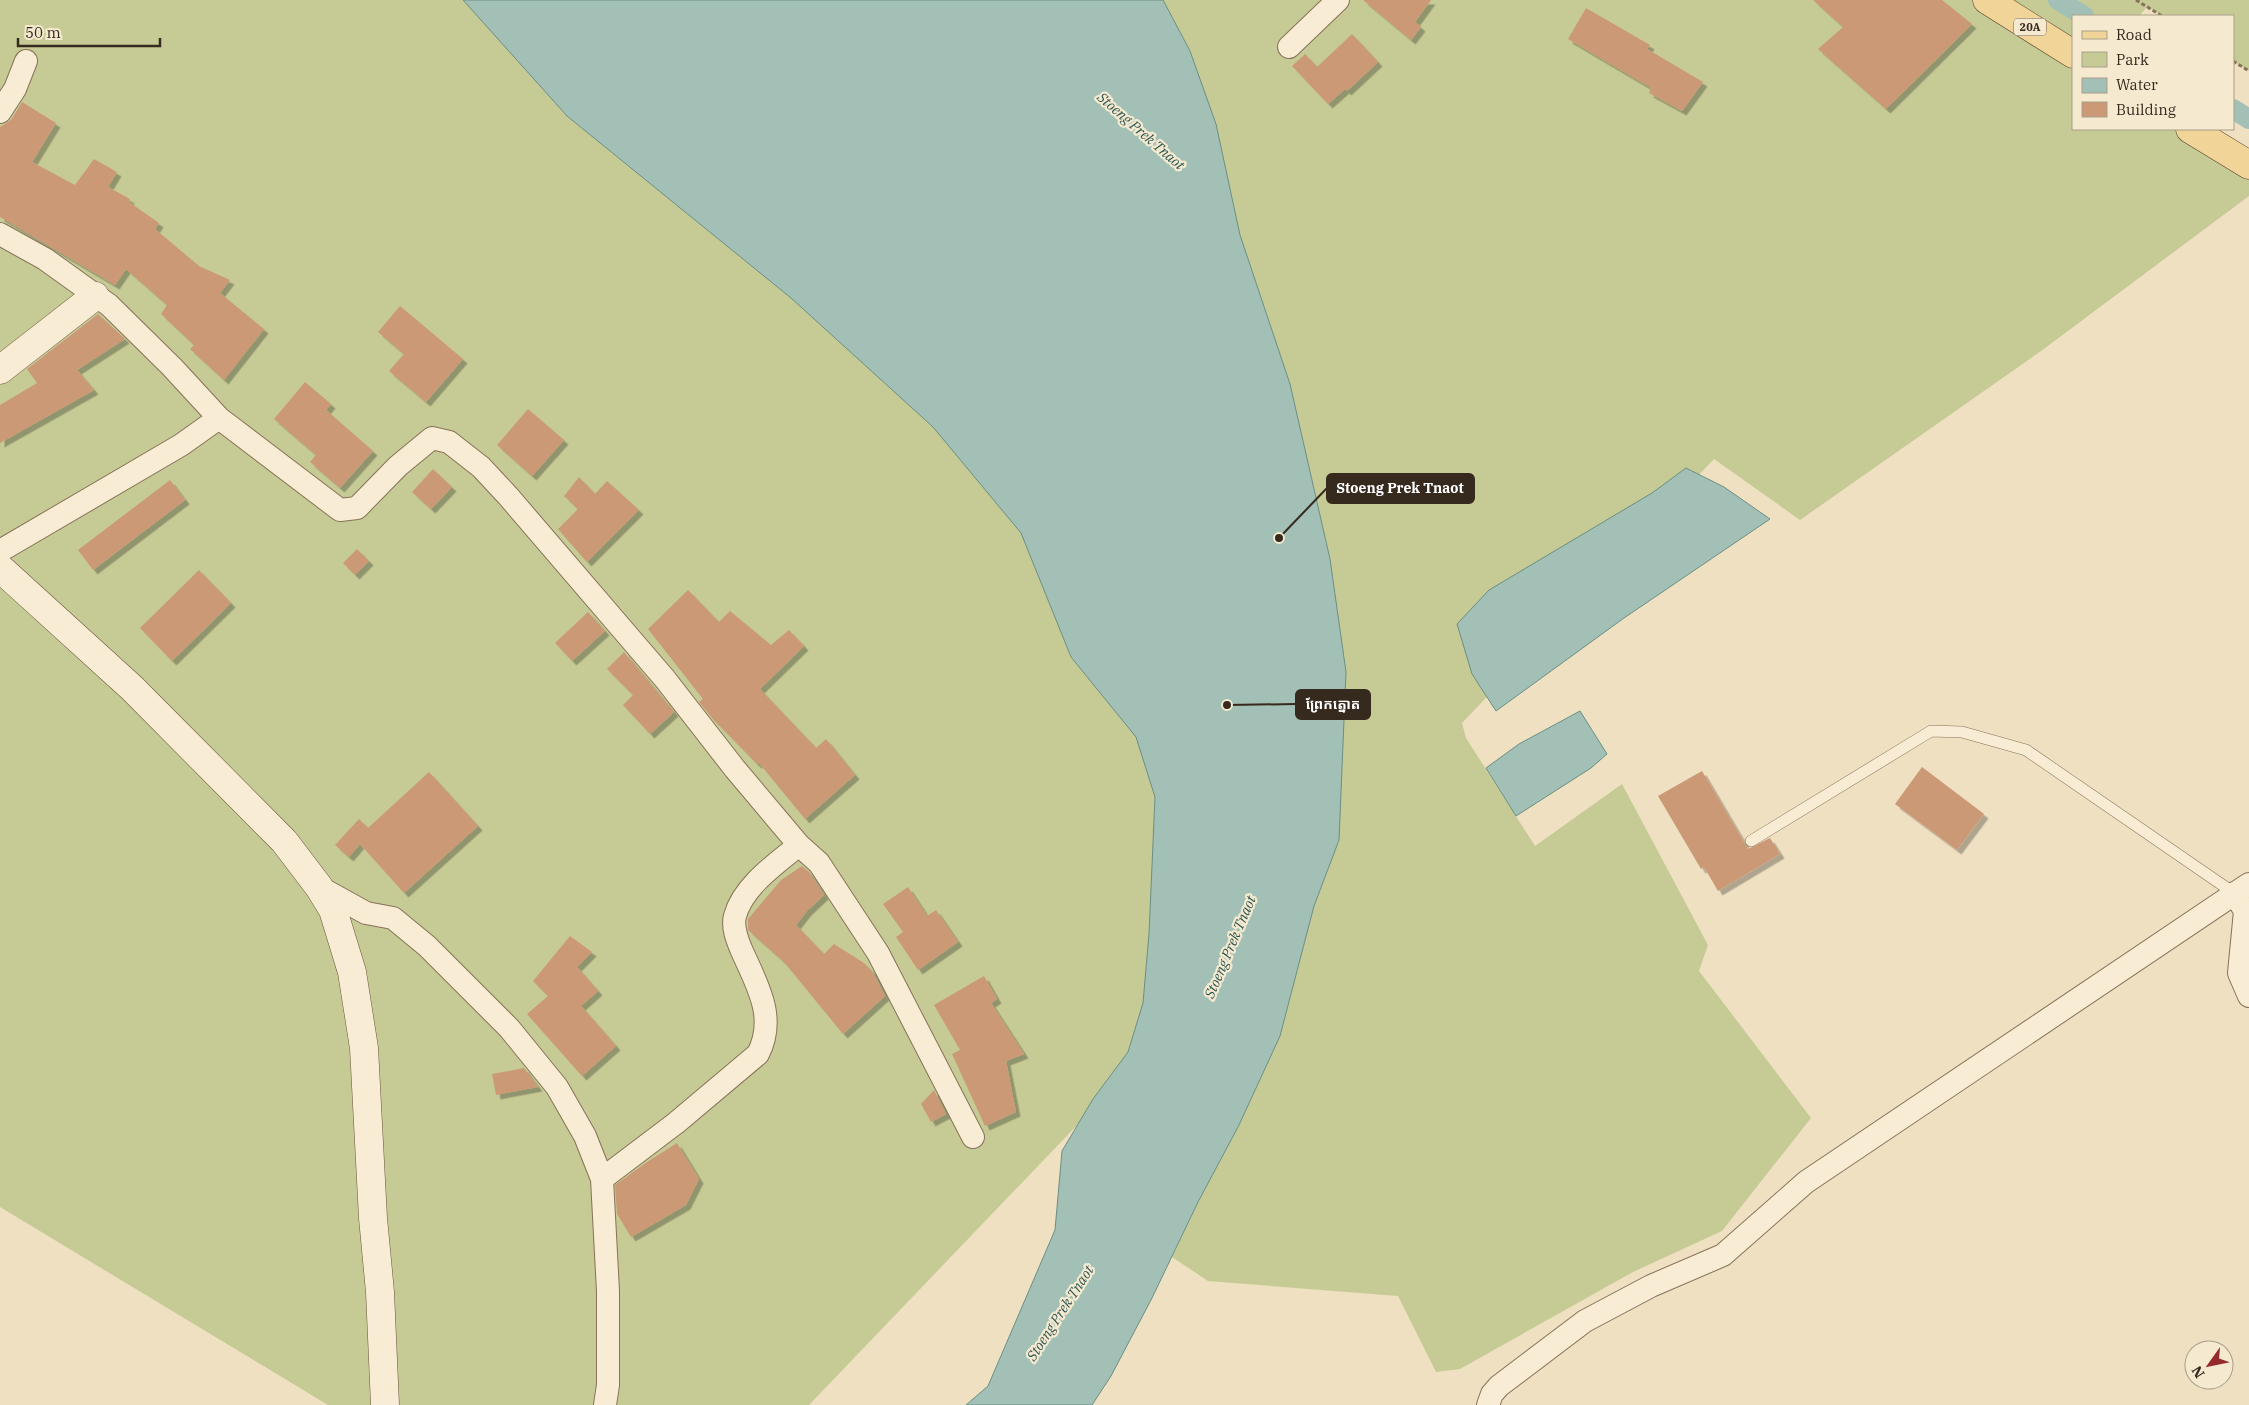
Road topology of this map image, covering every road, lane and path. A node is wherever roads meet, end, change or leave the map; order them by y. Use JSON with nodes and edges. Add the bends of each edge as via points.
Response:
{"nodes":[{"id":1,"x":1338,"y":0,"type":"edge"},
{"id":2,"x":1987,"y":0,"type":"edge"},
{"id":3,"x":2136,"y":0,"type":"edge"},
{"id":4,"x":2160,"y":15,"type":"edge"},
{"id":5,"x":1289,"y":47,"type":"dead end"},
{"id":6,"x":2072,"y":53,"type":"edge"},
{"id":7,"x":26,"y":61,"type":"dead end"},
{"id":8,"x":2234,"y":62,"type":"edge"},
{"id":9,"x":2249,"y":71,"type":"edge"},
{"id":10,"x":0,"y":112,"type":"edge"},
{"id":11,"x":2192,"y":130,"type":"edge"},
{"id":12,"x":2249,"y":165,"type":"edge"},
{"id":13,"x":0,"y":234,"type":"edge"},
{"id":14,"x":95,"y":296,"type":"junction"},
{"id":15,"x":0,"y":370,"type":"edge"},
{"id":16,"x":219,"y":418,"type":"junction"},
{"id":17,"x":0,"y":551,"type":"edge"},
{"id":18,"x":0,"y":568,"type":"edge"},
{"id":19,"x":1751,"y":841,"type":"dead end"},
{"id":20,"x":799,"y":845,"type":"junction"},
{"id":21,"x":319,"y":887,"type":"junction"},
{"id":22,"x":2242,"y":889,"type":"edge"},
{"id":23,"x":2244,"y":976,"type":"edge"},
{"id":24,"x":2249,"y":996,"type":"edge"},
{"id":25,"x":973,"y":1137,"type":"dead end"},
{"id":26,"x":602,"y":1179,"type":"junction"},
{"id":27,"x":384,"y":1405,"type":"edge"},
{"id":28,"x":605,"y":1405,"type":"edge"},
{"id":29,"x":1488,"y":1405,"type":"edge"}],
"edges":[{"from":1,"to":5,"type":"street"},
{"from":2,"to":6,"type":"main road","number":"20A"},
{"from":3,"to":4,"type":"path"},
{"from":7,"to":10,"type":"street","via":[[15,89]]},
{"from":8,"to":9,"type":"path"},
{"from":11,"to":12,"type":"main road"},
{"from":13,"to":14,"type":"street","via":[[45,260]]},
{"from":14,"to":15,"type":"main road"},
{"from":14,"to":16,"type":"street","via":[[109,305]]},
{"from":16,"to":17,"type":"street","via":[[174,450]]},
{"from":16,"to":20,"type":"street","via":[[340,510],[358,508],[398,466],[432,438],[449,442],[481,467],[542,533]]},
{"from":18,"to":21,"type":"main road","via":[[132,688],[201,756],[284,841]]},
{"from":19,"to":22,"type":"lane","via":[[1931,731],[1962,732],[2026,750]]},
{"from":20,"to":25,"type":"street","via":[[819,863],[878,953]]},
{"from":20,"to":26,"type":"street","via":[[758,881],[735,916],[735,934],[765,1008],[768,1026],[758,1054],[676,1123]]},
{"from":21,"to":26,"type":"street","via":[[366,913],[393,918],[427,946],[509,1028],[557,1087],[585,1136]]},
{"from":21,"to":27,"type":"main road","via":[[333,910],[352,972],[364,1048]]},
{"from":22,"to":23,"type":"street"},
{"from":22,"to":29,"type":"street","via":[[1806,1182],[1723,1255],[1651,1286],[1585,1321],[1499,1386]]},
{"from":23,"to":24,"type":"street"},
{"from":26,"to":28,"type":"street","via":[[608,1291]]}]}
